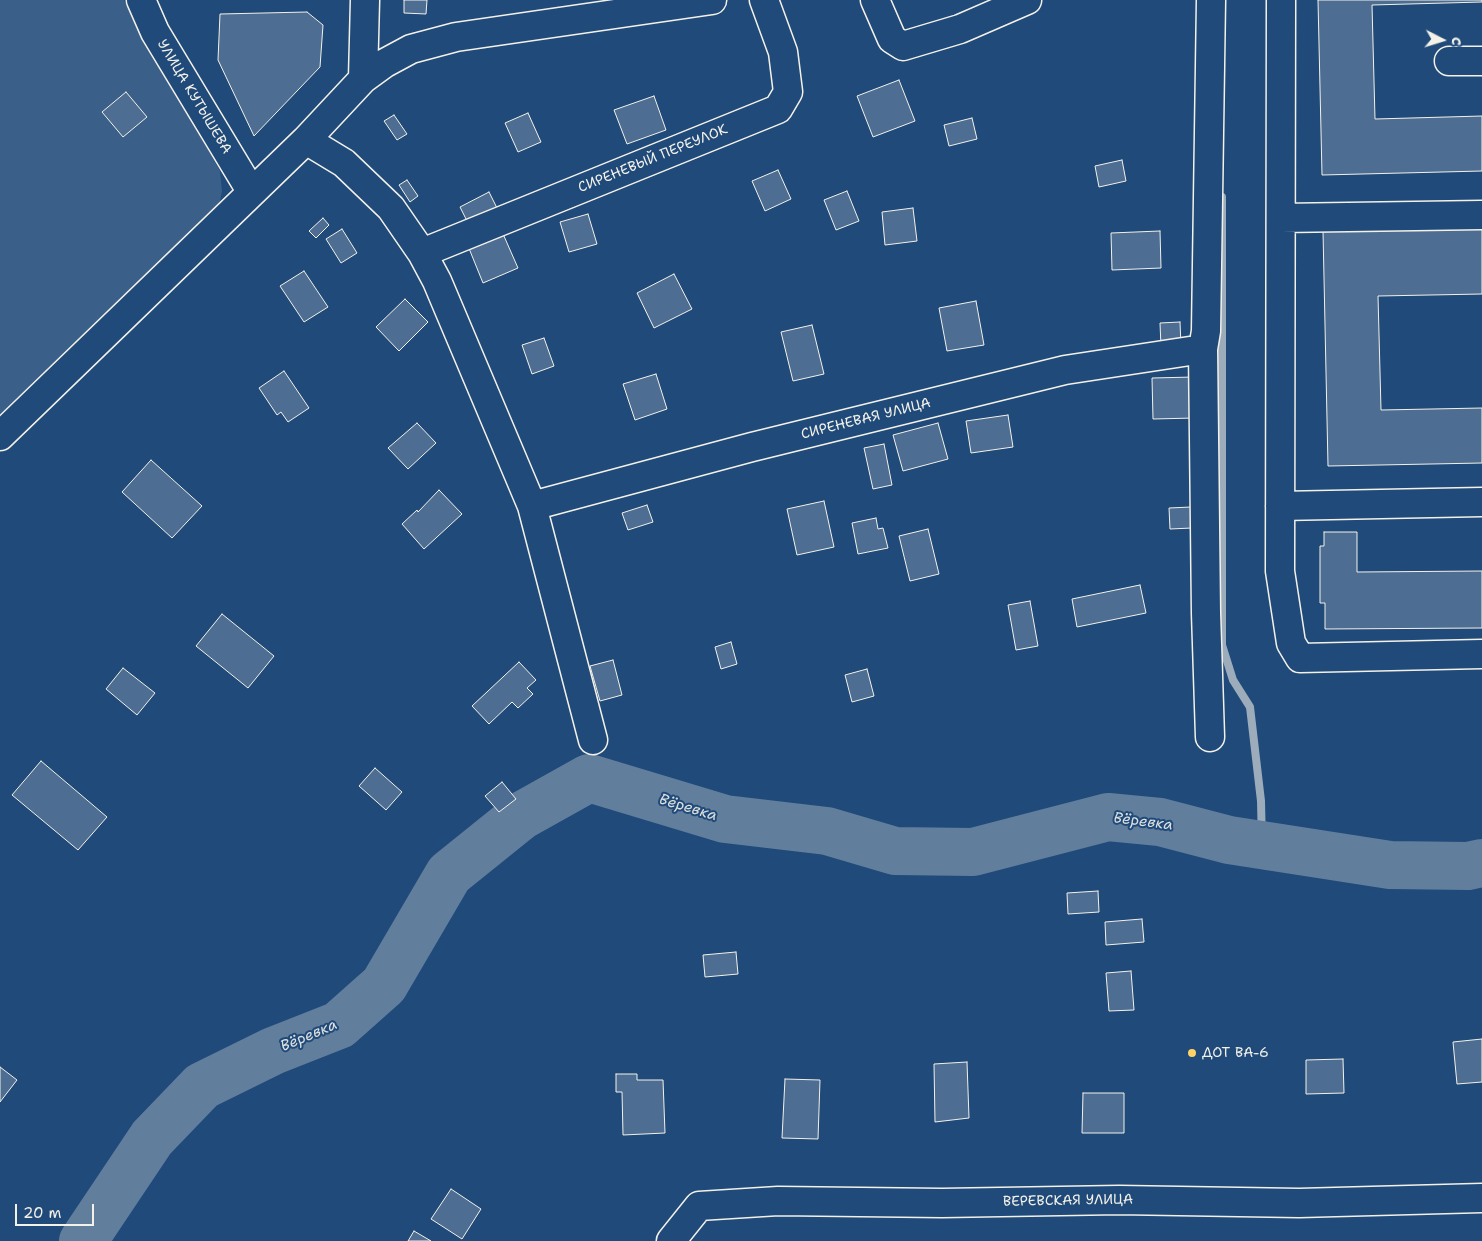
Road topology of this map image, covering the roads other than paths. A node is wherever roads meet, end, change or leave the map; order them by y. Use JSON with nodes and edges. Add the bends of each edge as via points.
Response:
{"nodes":[{"id":1,"x":141,"y":0,"type":"edge"},
{"id":2,"x":364,"y":0,"type":"edge"},
{"id":3,"x":712,"y":0,"type":"edge"},
{"id":4,"x":764,"y":0,"type":"edge"},
{"id":5,"x":875,"y":0,"type":"edge"},
{"id":6,"x":1027,"y":0,"type":"edge"},
{"id":7,"x":1211,"y":0,"type":"edge"},
{"id":8,"x":1281,"y":0,"type":"edge"},
{"id":9,"x":1449,"y":61,"type":"dead end"},
{"id":10,"x":1482,"y":61,"type":"edge"},
{"id":11,"x":363,"y":79,"type":"junction"},
{"id":12,"x":306,"y":140,"type":"junction"},
{"id":13,"x":251,"y":191,"type":"junction"},
{"id":14,"x":1482,"y":215,"type":"edge"},
{"id":15,"x":1281,"y":218,"type":"junction"},
{"id":16,"x":422,"y":253,"type":"junction"},
{"id":17,"x":1203,"y":349,"type":"junction"},
{"id":18,"x":0,"y":436,"type":"edge"},
{"id":19,"x":1482,"y":502,"type":"edge"},
{"id":20,"x":532,"y":506,"type":"junction"},
{"id":21,"x":1280,"y":506,"type":"junction"},
{"id":22,"x":1482,"y":654,"type":"edge"},
{"id":23,"x":1210,"y":737,"type":"dead end"},
{"id":24,"x":593,"y":740,"type":"dead end"},
{"id":25,"x":1482,"y":1198,"type":"edge"},
{"id":26,"x":672,"y":1241,"type":"edge"}],
"edges":[{"from":1,"to":13,"type":"street","name":"УЛИЦА КУТЫШЕВА","via":[[155,32]]},
{"from":2,"to":11,"type":"street"},
{"from":3,"to":11,"type":"street","via":[[431,43],[411,49]]},
{"from":4,"to":16,"type":"street","name":"СИРЕНЕВЫЙ ПЕРЕУЛОК","via":[[783,52],[788,92],[778,109]]},
{"from":5,"to":6,"type":"street","via":[[892,39],[903,46],[960,29]]},
{"from":7,"to":17,"type":"street","via":[[1206,331]]},
{"from":8,"to":15,"type":"street"},
{"from":9,"to":10,"type":"street"},
{"from":11,"to":12,"type":"street"},
{"from":12,"to":13,"type":"street"},
{"from":12,"to":16,"type":"street","via":[[344,164],[391,208]]},
{"from":13,"to":18,"type":"street"},
{"from":14,"to":15,"type":"street"},
{"from":15,"to":21,"type":"street"},
{"from":16,"to":20,"type":"street","via":[[437,281]]},
{"from":17,"to":20,"type":"street","name":"СИРЕНЕВАЯ УЛИЦА","via":[[1065,370],[752,447]]},
{"from":17,"to":23,"type":"street"},
{"from":19,"to":21,"type":"street"},
{"from":20,"to":24,"type":"street"},
{"from":21,"to":22,"type":"street","via":[[1280,571],[1291,643],[1300,658]]},
{"from":25,"to":26,"type":"street","name":"ВЕРЕВСКАЯ УЛИЦА","via":[[1299,1203],[778,1201],[699,1206]]}]}
